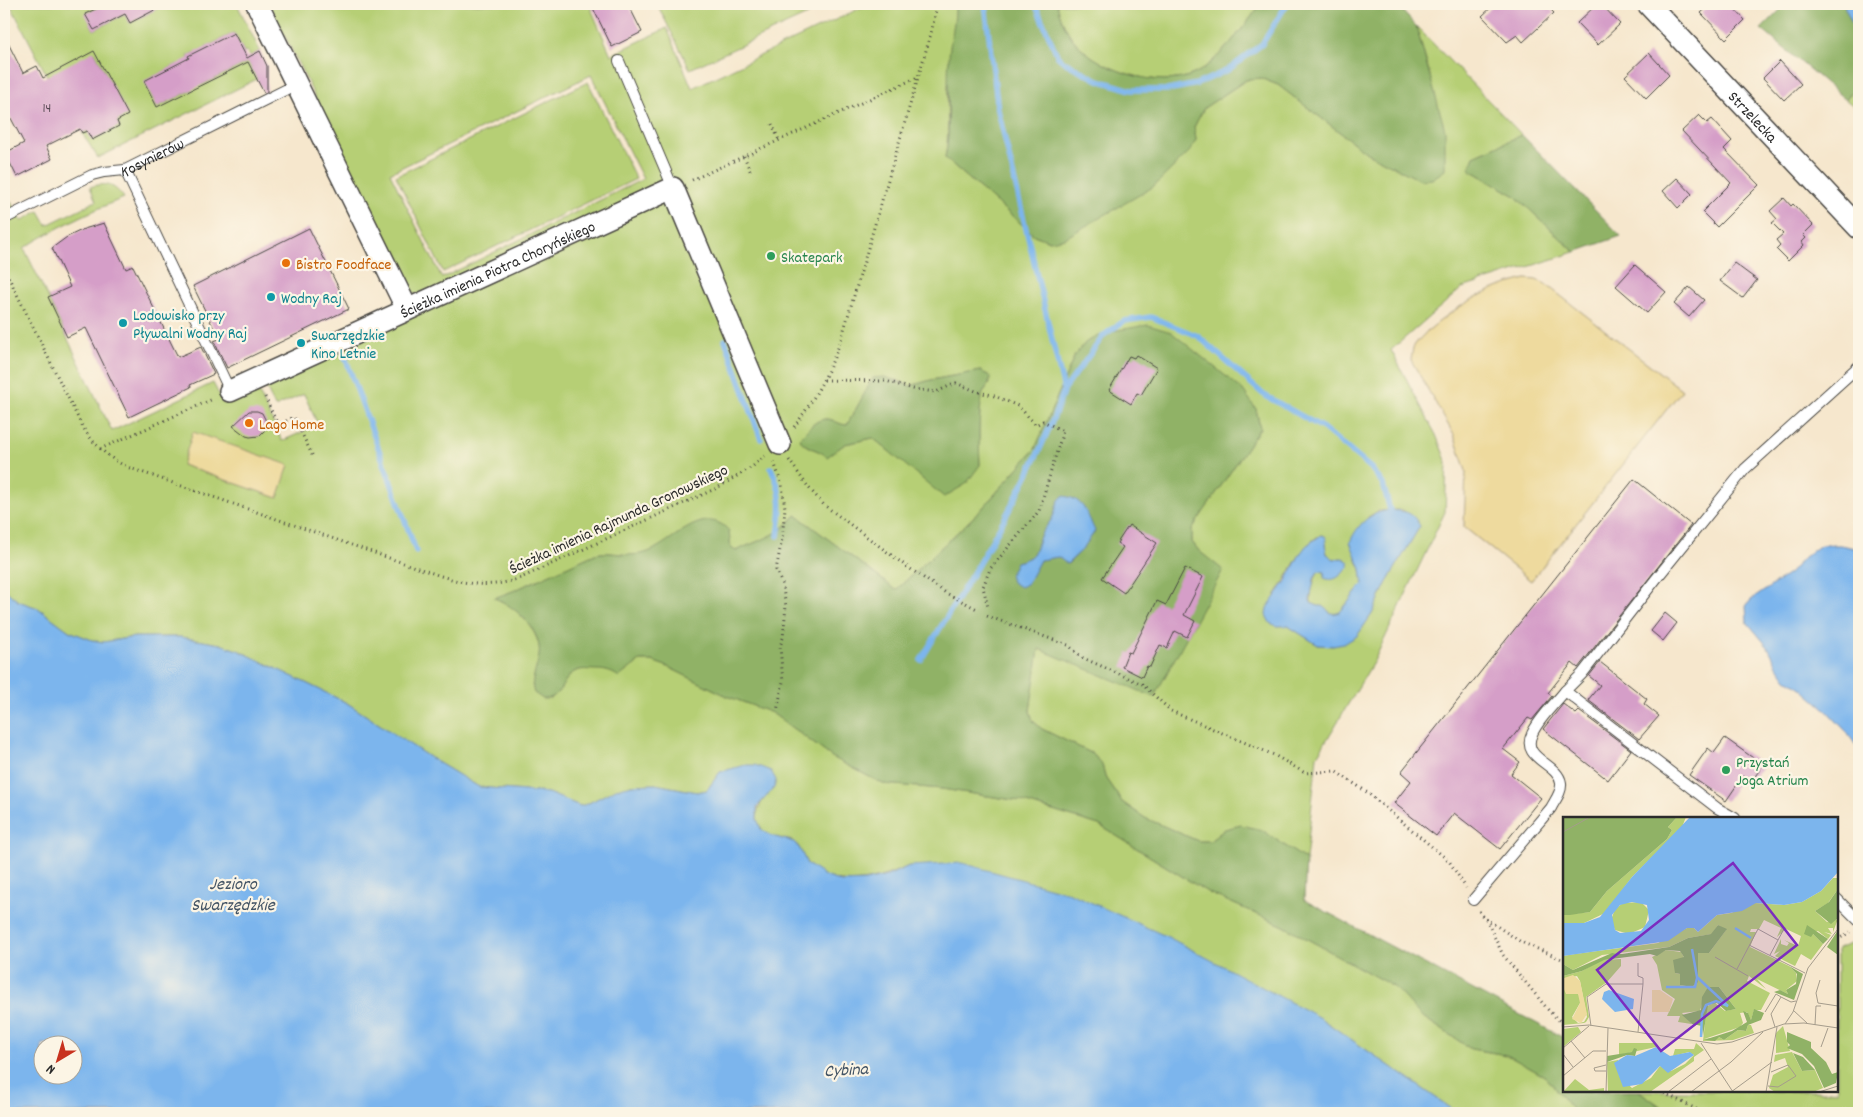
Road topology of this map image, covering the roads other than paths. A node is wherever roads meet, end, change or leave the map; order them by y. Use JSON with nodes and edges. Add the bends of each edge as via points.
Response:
{"nodes":[{"id":1,"x":257,"y":4,"type":"edge"},
{"id":2,"x":1648,"y":4,"type":"edge"},
{"id":3,"x":619,"y":61,"type":"dead end"},
{"id":4,"x":297,"y":84,"type":"junction"},
{"id":5,"x":125,"y":170,"type":"junction"},
{"id":6,"x":673,"y":188,"type":"junction"},
{"id":7,"x":4,"y":219,"type":"edge"},
{"id":8,"x":1859,"y":228,"type":"edge"},
{"id":9,"x":407,"y":310,"type":"junction"},
{"id":10,"x":1859,"y":366,"type":"edge"},
{"id":11,"x":230,"y":391,"type":"joint"},
{"id":12,"x":775,"y":448,"type":"road end"},
{"id":13,"x":1565,"y":691,"type":"junction"},
{"id":14,"x":1732,"y":817,"type":"edge"},
{"id":15,"x":1473,"y":900,"type":"road end"},
{"id":16,"x":1838,"y":900,"type":"edge"},
{"id":17,"x":1859,"y":921,"type":"edge"}],
"edges":[{"from":1,"to":4,"type":"street"},
{"from":2,"to":8,"type":"street","name":"Strzelecka"},
{"from":3,"to":6,"type":"lane"},
{"from":4,"to":5,"type":"lane","name":"Kosynierów"},
{"from":4,"to":9,"type":"street"},
{"from":5,"to":7,"type":"lane","name":"Kosynierów","via":[[92,175]]},
{"from":5,"to":11,"type":"lane"},
{"from":6,"to":9,"type":"street","name":"Ścieżka imienia Piotra Choryńskiego"},
{"from":6,"to":12,"type":"street"},
{"from":9,"to":11,"type":"street","name":"Ścieżka imienia Piotra Choryńskiego"},
{"from":10,"to":13,"type":"lane","via":[[1744,469],[1582,674]]},
{"from":13,"to":14,"type":"lane"},
{"from":13,"to":15,"type":"lane","via":[[1539,723],[1529,745],[1532,754],[1558,775],[1561,784],[1559,795]]},
{"from":16,"to":17,"type":"lane"}]}
